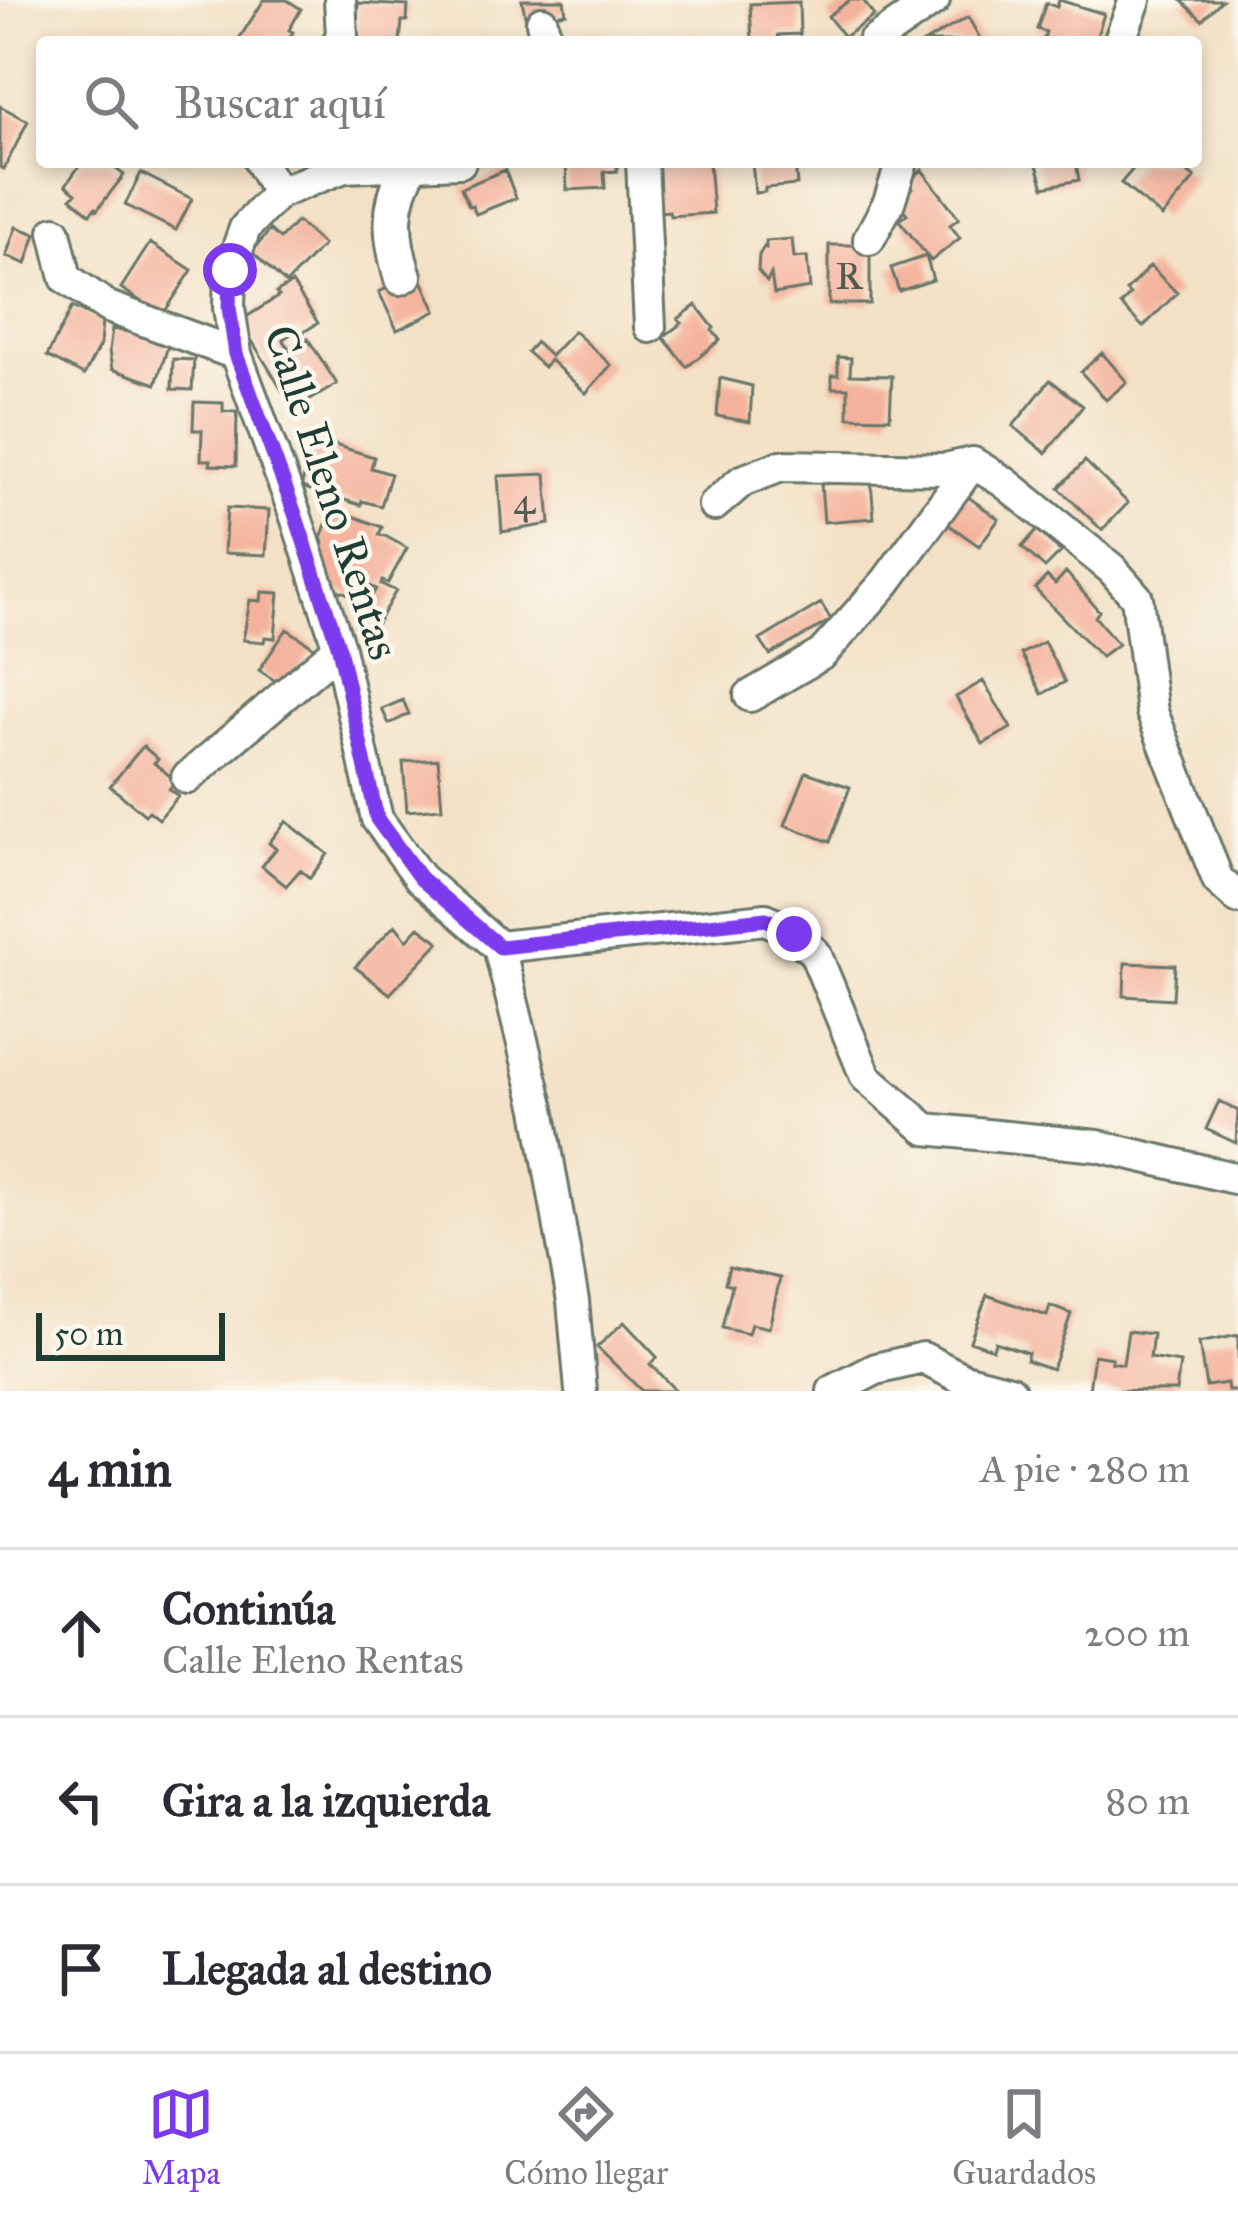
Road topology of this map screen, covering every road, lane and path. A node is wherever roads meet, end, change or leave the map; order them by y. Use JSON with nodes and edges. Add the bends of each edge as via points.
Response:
{"nodes":[{"id":1,"x":340,"y":0,"type":"edge"},
{"id":2,"x":934,"y":0,"type":"edge"},
{"id":3,"x":1135,"y":0,"type":"edge"},
{"id":4,"x":342,"y":36,"type":"edge"},
{"id":5,"x":882,"y":36,"type":"edge"},
{"id":6,"x":1121,"y":36,"type":"edge"},
{"id":7,"x":263,"y":168,"type":"edge"},
{"id":8,"x":341,"y":168,"type":"edge"},
{"id":9,"x":642,"y":168,"type":"edge"},
{"id":10,"x":900,"y":168,"type":"edge"},
{"id":11,"x":278,"y":193,"type":"junction"},
{"id":12,"x":55,"y":232,"type":"dead end"},
{"id":13,"x":869,"y":239,"type":"dead end"},
{"id":14,"x":650,"y":327,"type":"dead end"},
{"id":15,"x":236,"y":354,"type":"junction"},
{"id":16,"x":974,"y":463,"type":"junction"},
{"id":17,"x":714,"y":505,"type":"dead end"},
{"id":18,"x":339,"y":648,"type":"junction"},
{"id":19,"x":749,"y":696,"type":"dead end"},
{"id":20,"x":188,"y":778,"type":"dead end"},
{"id":21,"x":1238,"y":898,"type":"edge"},
{"id":22,"x":500,"y":947,"type":"junction"},
{"id":23,"x":1238,"y":1179,"type":"edge"},
{"id":24,"x":581,"y":1391,"type":"edge"},
{"id":25,"x":833,"y":1391,"type":"edge"},
{"id":26,"x":1010,"y":1391,"type":"edge"}],
"edges":[{"from":1,"to":4,"type":"street"},
{"from":2,"to":5,"type":"street"},
{"from":3,"to":6,"type":"street"},
{"from":7,"to":11,"type":"street"},
{"from":8,"to":11,"type":"street","name":"Calle Eleno Rentas"},
{"from":9,"to":14,"type":"street"},
{"from":10,"to":13,"type":"street"},
{"from":11,"to":15,"type":"street","name":"Calle Eleno Rentas","via":[[244,228],[230,270]]},
{"from":12,"to":15,"type":"street","via":[[66,278],[108,307]]},
{"from":15,"to":18,"type":"street","name":"Calle Eleno Rentas"},
{"from":16,"to":17,"type":"street","via":[[945,470],[782,466],[742,481]]},
{"from":16,"to":19,"type":"street","via":[[822,654]]},
{"from":16,"to":21,"type":"street","via":[[1112,569],[1136,598],[1152,712],[1218,880]]},
{"from":18,"to":20,"type":"street"},
{"from":18,"to":22,"type":"street","name":"Calle Eleno Rentas","via":[[377,819],[420,878]]},
{"from":22,"to":23,"type":"street","via":[[766,919],[814,953],[866,1077],[926,1129],[1099,1146]]},
{"from":22,"to":24,"type":"street","via":[[539,1109]]},
{"from":25,"to":26,"type":"street","via":[[923,1358]]}]}
